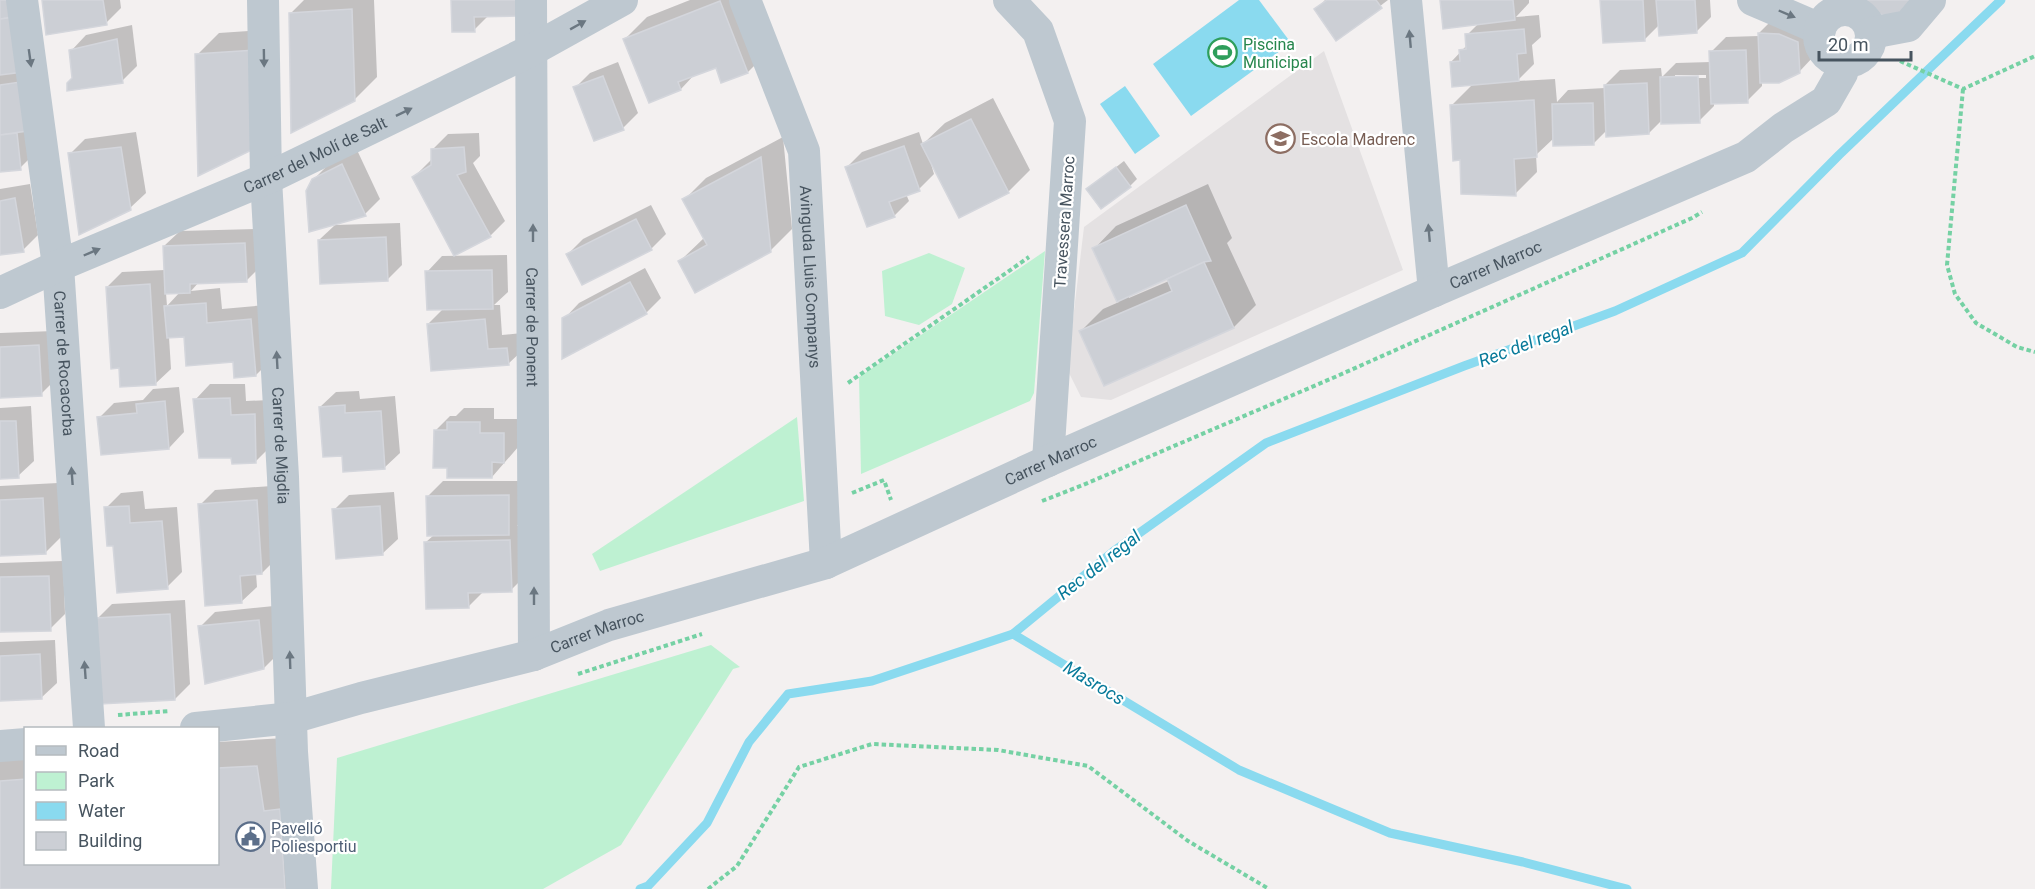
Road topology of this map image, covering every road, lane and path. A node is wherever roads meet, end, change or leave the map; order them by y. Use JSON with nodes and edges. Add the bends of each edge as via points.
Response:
{"nodes":[{"id":1,"x":22,"y":0,"type":"edge"},
{"id":2,"x":263,"y":0,"type":"edge"},
{"id":3,"x":531,"y":0,"type":"edge"},
{"id":4,"x":622,"y":0,"type":"edge"},
{"id":5,"x":746,"y":0,"type":"edge"},
{"id":6,"x":1010,"y":0,"type":"edge"},
{"id":7,"x":1406,"y":0,"type":"edge"},
{"id":8,"x":1754,"y":0,"type":"edge"},
{"id":9,"x":1930,"y":0,"type":"edge"},
{"id":10,"x":1821,"y":15,"type":"edge"},
{"id":11,"x":1871,"y":33,"type":"junction"},
{"id":12,"x":532,"y":50,"type":"junction"},
{"id":13,"x":2035,"y":56,"type":"edge"},
{"id":14,"x":1844,"y":63,"type":"junction"},
{"id":15,"x":1906,"y":63,"type":"dead end"},
{"id":16,"x":1963,"y":89,"type":"junction"},
{"id":17,"x":266,"y":179,"type":"junction"},
{"id":18,"x":1064,"y":233,"type":"junction"},
{"id":19,"x":58,"y":266,"type":"junction"},
{"id":20,"x":1434,"y":291,"type":"junction"},
{"id":21,"x":0,"y":292,"type":"edge"},
{"id":22,"x":2035,"y":352,"type":"edge"},
{"id":23,"x":843,"y":386,"type":"dead end"},
{"id":24,"x":1048,"y":461,"type":"junction"},
{"id":25,"x":826,"y":563,"type":"junction"},
{"id":26,"x":534,"y":655,"type":"junction"},
{"id":27,"x":292,"y":718,"type":"junction"},
{"id":28,"x":184,"y":720,"type":"edge"},
{"id":29,"x":89,"y":723,"type":"edge"},
{"id":30,"x":24,"y":744,"type":"edge"},
{"id":31,"x":0,"y":746,"type":"edge"},
{"id":32,"x":302,"y":889,"type":"edge"},
{"id":33,"x":708,"y":889,"type":"edge"},
{"id":34,"x":1269,"y":889,"type":"edge"}],
"edges":[{"from":1,"to":19,"type":"street","name":"Carrer de Rocacorba","one_way":true},
{"from":2,"to":17,"type":"street","name":"Carrer de Migdia","one_way":true},
{"from":3,"to":12,"type":"street","name":"Carrer de Ponent"},
{"from":12,"to":4,"type":"street","name":"Carrer del Molí de Salt","one_way":true},
{"from":5,"to":25,"type":"street","name":"Avinguda Lluis Companys","via":[[804,151]]},
{"from":6,"to":18,"type":"street","name":"Travessera Marroc","via":[[1038,31],[1070,121]]},
{"from":20,"to":7,"type":"street","one_way":true},
{"from":8,"to":10,"type":"street","one_way":true},
{"from":9,"to":11,"type":"street","via":[[1908,26]]},
{"from":10,"to":11,"type":"street","via":[[1842,10],[1855,12],[1865,19]]},
{"from":10,"to":14,"type":"street","via":[[1820,44],[1824,53]]},
{"from":11,"to":14,"type":"street","via":[[1863,56]]},
{"from":17,"to":12,"type":"street","name":"Carrer del Molí de Salt","one_way":true},
{"from":26,"to":12,"type":"street","name":"Carrer de Ponent","one_way":true},
{"from":13,"to":16,"type":"path"},
{"from":14,"to":20,"type":"street","name":"Carrer Marroc","via":[[1826,101],[1746,157]]},
{"from":15,"to":16,"type":"path"},
{"from":16,"to":22,"type":"path","via":[[1947,265],[1955,294],[1976,323],[2017,347]]},
{"from":19,"to":17,"type":"street","name":"Carrer del Molí de Salt","one_way":true},
{"from":27,"to":17,"type":"street","name":"Carrer de Migdia","one_way":true},
{"from":18,"to":23,"type":"path"},
{"from":18,"to":24,"type":"street","name":"Travessera Marroc"},
{"from":19,"to":21,"type":"street","name":"Carrer del Molí de Salt"},
{"from":29,"to":19,"type":"street","name":"Carrer de Rocacorba","one_way":true},
{"from":20,"to":24,"type":"street","name":"Carrer Marroc"},
{"from":24,"to":25,"type":"street","name":"Carrer Marroc"},
{"from":25,"to":26,"type":"street","name":"Carrer Marroc","via":[[609,625]]},
{"from":26,"to":27,"type":"street","name":"Carrer Marroc"},
{"from":27,"to":28,"type":"street","name":"Carrer Marroc"},
{"from":27,"to":32,"type":"street","name":"Carrer de Migdia"},
{"from":28,"to":29,"type":"path"},
{"from":30,"to":31,"type":"street"},
{"from":33,"to":34,"type":"path","via":[[737,866],[799,767],[872,744],[998,750],[1088,766],[1188,841]]}]}
